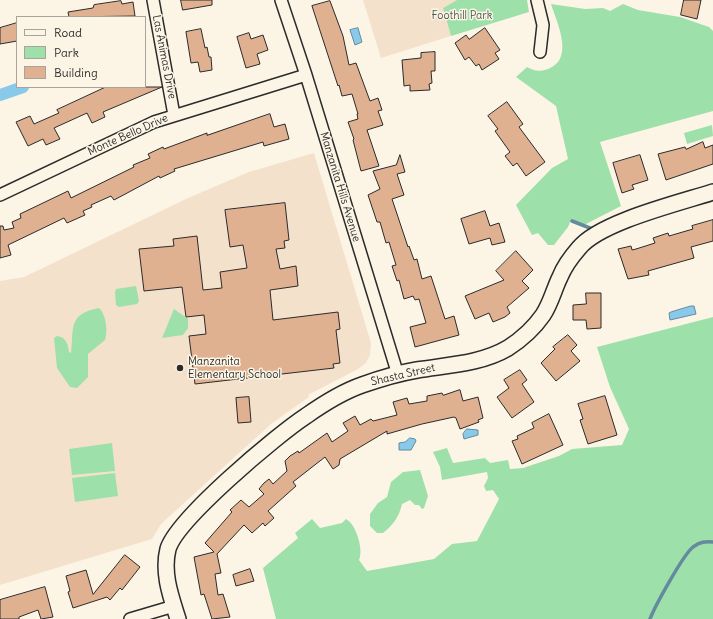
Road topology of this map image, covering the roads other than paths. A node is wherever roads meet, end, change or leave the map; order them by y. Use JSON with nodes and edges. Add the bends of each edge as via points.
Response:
{"nodes":[{"id":1,"x":153,"y":0,"type":"edge"},
{"id":2,"x":281,"y":0,"type":"edge"},
{"id":3,"x":537,"y":0,"type":"edge"},
{"id":4,"x":540,"y":52,"type":"dead end"},
{"id":5,"x":306,"y":76,"type":"junction"},
{"id":6,"x":174,"y":115,"type":"junction"},
{"id":7,"x":713,"y":192,"type":"edge"},
{"id":8,"x":0,"y":194,"type":"edge"},
{"id":9,"x":398,"y":375,"type":"junction"},
{"id":10,"x":176,"y":612,"type":"edge"},
{"id":11,"x":130,"y":619,"type":"edge"}],
"edges":[{"from":1,"to":6,"type":"street","name":"Las Animas Drive"},
{"from":2,"to":5,"type":"street","name":"Manzanita Hills Avenue"},
{"from":3,"to":4,"type":"street","via":[[543,25]]},
{"from":5,"to":6,"type":"street","name":"Monte Bello Drive"},
{"from":5,"to":9,"type":"street","name":"Manzanita Hills Avenue"},
{"from":6,"to":8,"type":"street","name":"Monte Bello Drive"},
{"from":7,"to":9,"type":"street","name":"Shasta Street","via":[[613,225],[587,240],[579,247],[561,275],[544,314],[531,330],[499,353],[473,361]]},
{"from":9,"to":10,"type":"street","name":"Shasta Street","via":[[349,391],[305,417],[269,445],[193,515],[168,549],[167,579]]},
{"from":10,"to":11,"type":"street"}]}
